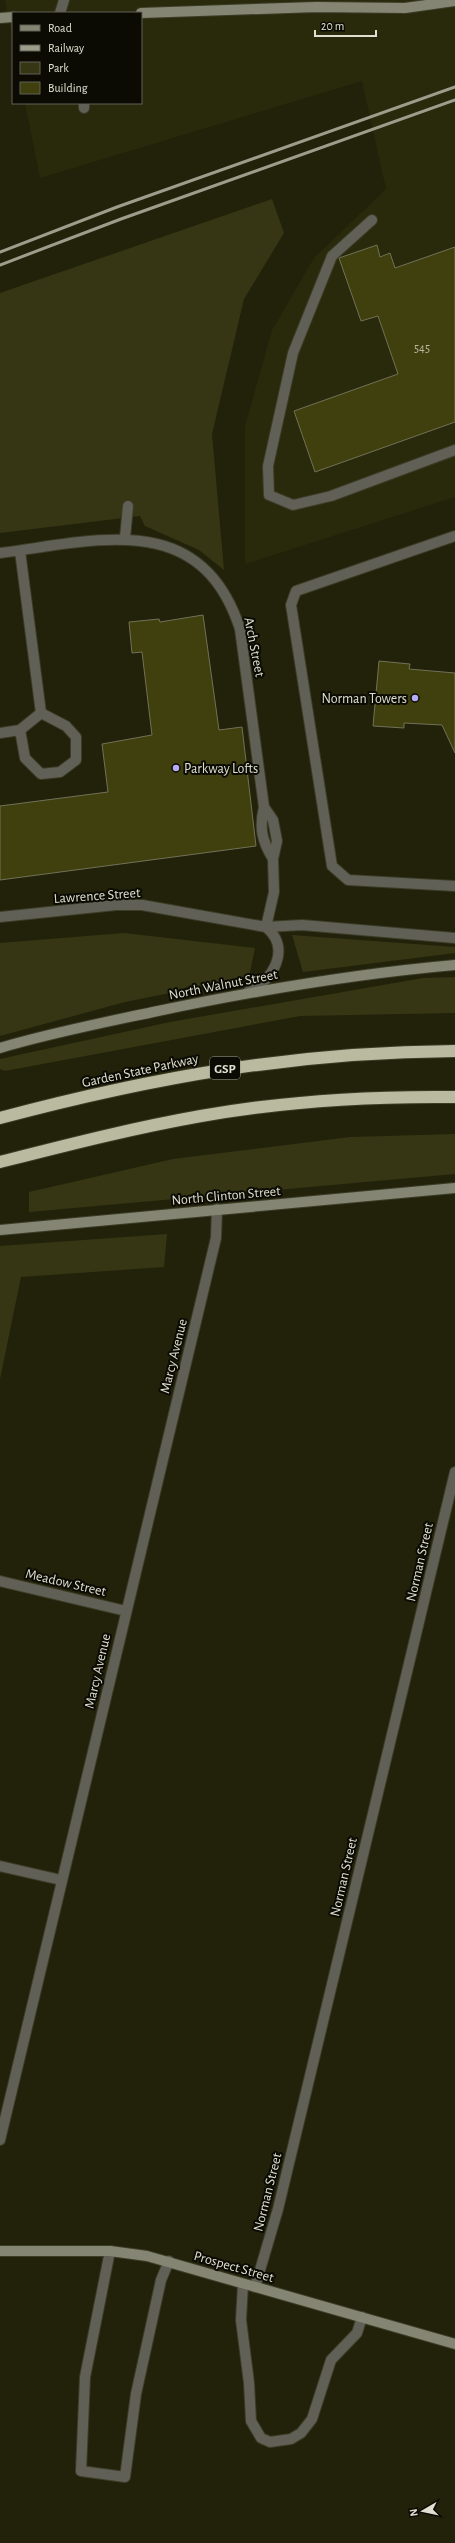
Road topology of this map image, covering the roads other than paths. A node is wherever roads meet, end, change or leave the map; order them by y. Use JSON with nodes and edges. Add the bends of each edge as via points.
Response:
{"nodes":[{"id":1,"x":64,"y":0,"type":"edge"},
{"id":2,"x":455,"y":1,"type":"edge"},
{"id":3,"x":316,"y":4,"type":"edge"},
{"id":4,"x":60,"y":12,"type":"edge"},
{"id":5,"x":142,"y":13,"type":"edge"},
{"id":6,"x":12,"y":17,"type":"edge"},
{"id":7,"x":0,"y":18,"type":"edge"},
{"id":8,"x":372,"y":220,"type":"dead end"},
{"id":9,"x":455,"y":450,"type":"edge"},
{"id":10,"x":128,"y":506,"type":"dead end"},
{"id":11,"x":455,"y":536,"type":"edge"},
{"id":12,"x":125,"y":538,"type":"junction"},
{"id":13,"x":20,"y":551,"type":"junction"},
{"id":14,"x":0,"y":553,"type":"edge"},
{"id":15,"x":42,"y":713,"type":"junction"},
{"id":16,"x":20,"y":730,"type":"junction"},
{"id":17,"x":0,"y":733,"type":"edge"},
{"id":18,"x":455,"y":886,"type":"edge"},
{"id":19,"x":0,"y":917,"type":"edge"},
{"id":20,"x":266,"y":927,"type":"junction"},
{"id":21,"x":455,"y":938,"type":"edge"},
{"id":22,"x":455,"y":965,"type":"edge"},
{"id":23,"x":248,"y":992,"type":"junction"},
{"id":24,"x":0,"y":1048,"type":"edge"},
{"id":25,"x":455,"y":1051,"type":"edge"},
{"id":26,"x":455,"y":1097,"type":"edge"},
{"id":27,"x":0,"y":1118,"type":"edge"},
{"id":28,"x":0,"y":1162,"type":"edge"},
{"id":29,"x":455,"y":1188,"type":"edge"},
{"id":30,"x":217,"y":1209,"type":"junction"},
{"id":31,"x":0,"y":1230,"type":"edge"},
{"id":32,"x":455,"y":1472,"type":"edge"},
{"id":33,"x":0,"y":1581,"type":"edge"},
{"id":34,"x":126,"y":1610,"type":"junction"},
{"id":35,"x":0,"y":1866,"type":"edge"},
{"id":36,"x":61,"y":1880,"type":"junction"},
{"id":37,"x":0,"y":2140,"type":"edge"},
{"id":38,"x":0,"y":2251,"type":"edge"},
{"id":39,"x":110,"y":2251,"type":"junction"},
{"id":40,"x":169,"y":2261,"type":"junction"},
{"id":41,"x":243,"y":2284,"type":"junction"},
{"id":42,"x":255,"y":2287,"type":"junction"},
{"id":43,"x":362,"y":2318,"type":"junction"},
{"id":44,"x":455,"y":2344,"type":"edge"}],
"edges":[{"from":1,"to":4,"type":"street"},
{"from":2,"to":3,"type":"main road","via":[[405,8]]},
{"from":3,"to":5,"type":"main road"},
{"from":6,"to":7,"type":"main road"},
{"from":8,"to":9,"type":"street","via":[[332,256],[293,353],[268,466],[268,495],[293,505],[331,496]]},
{"from":10,"to":12,"type":"street"},
{"from":11,"to":18,"type":"street","via":[[296,591],[291,605],[332,866],[348,880]]},
{"from":12,"to":13,"type":"street","name":"Arch Street"},
{"from":12,"to":20,"type":"street","name":"Arch Street","via":[[154,543],[183,554],[204,569],[229,602],[243,643],[264,807],[260,822],[263,843],[273,859],[274,892]]},
{"from":13,"to":14,"type":"street","name":"Arch Street"},
{"from":13,"to":15,"type":"street"},
{"from":15,"to":16,"type":"street"},
{"from":15,"to":16,"type":"street","via":[[66,726],[76,736],[76,760],[60,772],[41,774],[25,758]]},
{"from":16,"to":17,"type":"street"},
{"from":19,"to":20,"type":"street","name":"Lawrence Street","via":[[130,905],[154,906]]},
{"from":20,"to":21,"type":"street","name":"Lawrence Street","via":[[302,925]]},
{"from":20,"to":23,"type":"street","via":[[277,942],[276,967],[267,981]]},
{"from":22,"to":23,"type":"main road","name":"North Walnut Street","via":[[355,976]]},
{"from":23,"to":24,"type":"main road","name":"North Walnut Street","via":[[60,1032]]},
{"from":25,"to":27,"type":"highway","name":"Garden State Parkway","number":"GSP","via":[[350,1053],[242,1066],[128,1086]]},
{"from":26,"to":28,"type":"highway","via":[[347,1099],[229,1112],[130,1131]]},
{"from":29,"to":30,"type":"main road","name":"North Clinton Street"},
{"from":30,"to":31,"type":"main road","name":"North Clinton Street"},
{"from":30,"to":34,"type":"street","name":"Marcy Avenue","via":[[216,1238]]},
{"from":32,"to":42,"type":"street","name":"Norman Street","via":[[278,2208]]},
{"from":33,"to":34,"type":"street","name":"Meadow Street"},
{"from":34,"to":36,"type":"street","name":"Marcy Avenue"},
{"from":35,"to":36,"type":"street"},
{"from":36,"to":37,"type":"street","name":"Marcy Avenue"},
{"from":38,"to":39,"type":"main road","name":"Prospect Street"},
{"from":39,"to":40,"type":"main road","name":"Prospect Street"},
{"from":39,"to":40,"type":"street","via":[[85,2377],[81,2471],[125,2477],[136,2394],[161,2280]]},
{"from":40,"to":41,"type":"main road","name":"Prospect Street"},
{"from":41,"to":42,"type":"main road","name":"Prospect Street"},
{"from":41,"to":43,"type":"street","via":[[240,2304],[251,2421],[261,2438],[270,2442],[292,2439],[301,2433],[312,2419],[331,2360],[357,2332]]},
{"from":42,"to":43,"type":"main road","name":"Prospect Street"},
{"from":43,"to":44,"type":"main road","name":"Prospect Street"}]}
